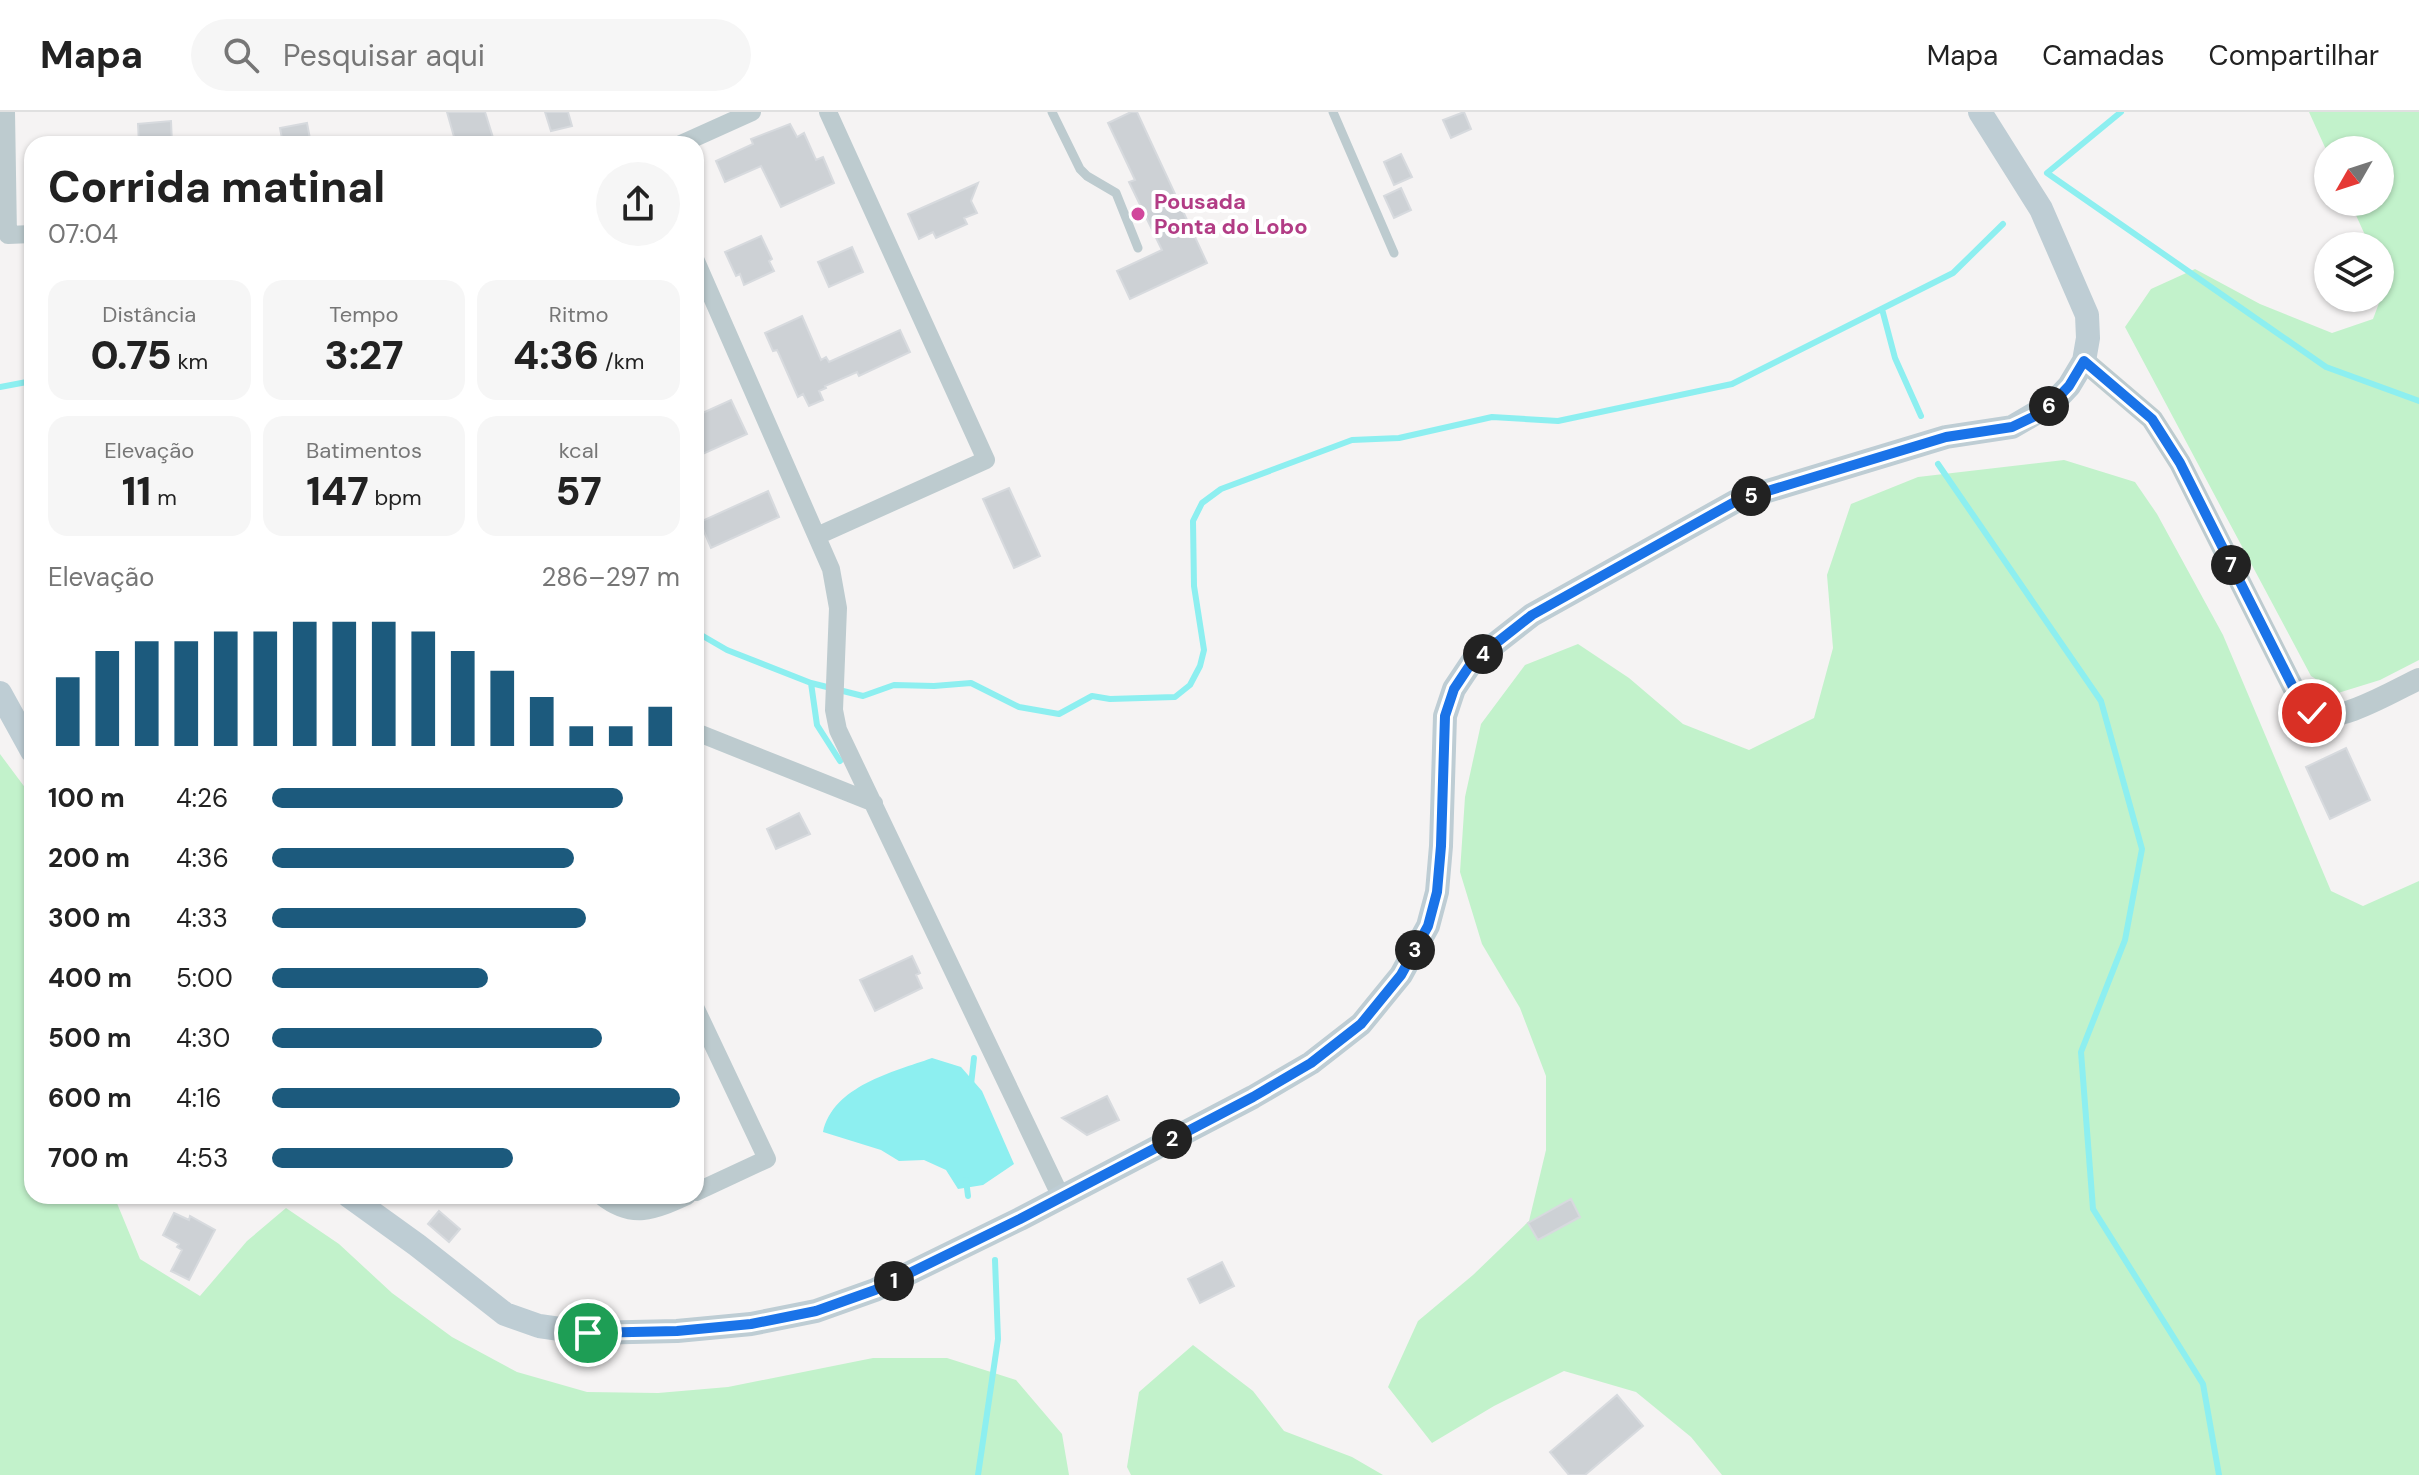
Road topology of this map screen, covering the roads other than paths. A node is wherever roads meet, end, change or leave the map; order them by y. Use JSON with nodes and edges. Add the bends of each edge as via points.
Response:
{"nodes":[{"id":1,"x":6,"y":112,"type":"edge"},
{"id":2,"x":752,"y":112,"type":"edge"},
{"id":3,"x":828,"y":112,"type":"edge"},
{"id":4,"x":1052,"y":112,"type":"edge"},
{"id":5,"x":1333,"y":112,"type":"edge"},
{"id":6,"x":1980,"y":112,"type":"edge"},
{"id":7,"x":699,"y":136,"type":"edge"},
{"id":8,"x":24,"y":234,"type":"edge"},
{"id":9,"x":1138,"y":248,"type":"dead end"},
{"id":10,"x":1394,"y":253,"type":"dead end"},
{"id":11,"x":704,"y":279,"type":"edge"},
{"id":12,"x":2084,"y":361,"type":"junction"},
{"id":13,"x":817,"y":536,"type":"junction"},
{"id":14,"x":2419,"y":679,"type":"edge"},
{"id":15,"x":0,"y":693,"type":"edge"},
{"id":16,"x":704,"y":735,"type":"edge"},
{"id":17,"x":24,"y":736,"type":"edge"},
{"id":18,"x":874,"y":803,"type":"junction"},
{"id":19,"x":704,"y":1026,"type":"edge"},
{"id":20,"x":704,"y":1188,"type":"edge"},
{"id":21,"x":1066,"y":1194,"type":"junction"},
{"id":22,"x":360,"y":1204,"type":"edge"},
{"id":23,"x":611,"y":1204,"type":"edge"},
{"id":24,"x":670,"y":1204,"type":"edge"}],
"edges":[{"from":1,"to":8,"type":"street","via":[[8,235]]},
{"from":2,"to":7,"type":"street"},
{"from":3,"to":13,"type":"street","via":[[986,460]]},
{"from":4,"to":9,"type":"lane","via":[[1080,169],[1116,193]]},
{"from":5,"to":10,"type":"lane"},
{"from":6,"to":12,"type":"main road","via":[[2041,209],[2076,285],[2087,315]]},
{"from":11,"to":13,"type":"street"},
{"from":12,"to":14,"type":"street","via":[[2152,419],[2180,463],[2296,693],[2312,713],[2326,717],[2348,712]]},
{"from":12,"to":21,"type":"main road","via":[[2053,403],[2012,427],[1946,437],[1738,500],[1532,615],[1472,662],[1454,689],[1445,716],[1437,892],[1428,926],[1401,975],[1361,1024],[1311,1063]]},
{"from":13,"to":18,"type":"street","via":[[831,569],[838,608],[838,730]]},
{"from":15,"to":17,"type":"main road"},
{"from":16,"to":18,"type":"street"},
{"from":18,"to":21,"type":"street","via":[[1025,1126]]},
{"from":19,"to":20,"type":"street","via":[[767,1159]]},
{"from":21,"to":22,"type":"main road","via":[[875,1290],[816,1311],[751,1324],[588,1333],[539,1326],[505,1314]]},
{"from":23,"to":24,"type":"street","via":[[637,1212]]}]}
